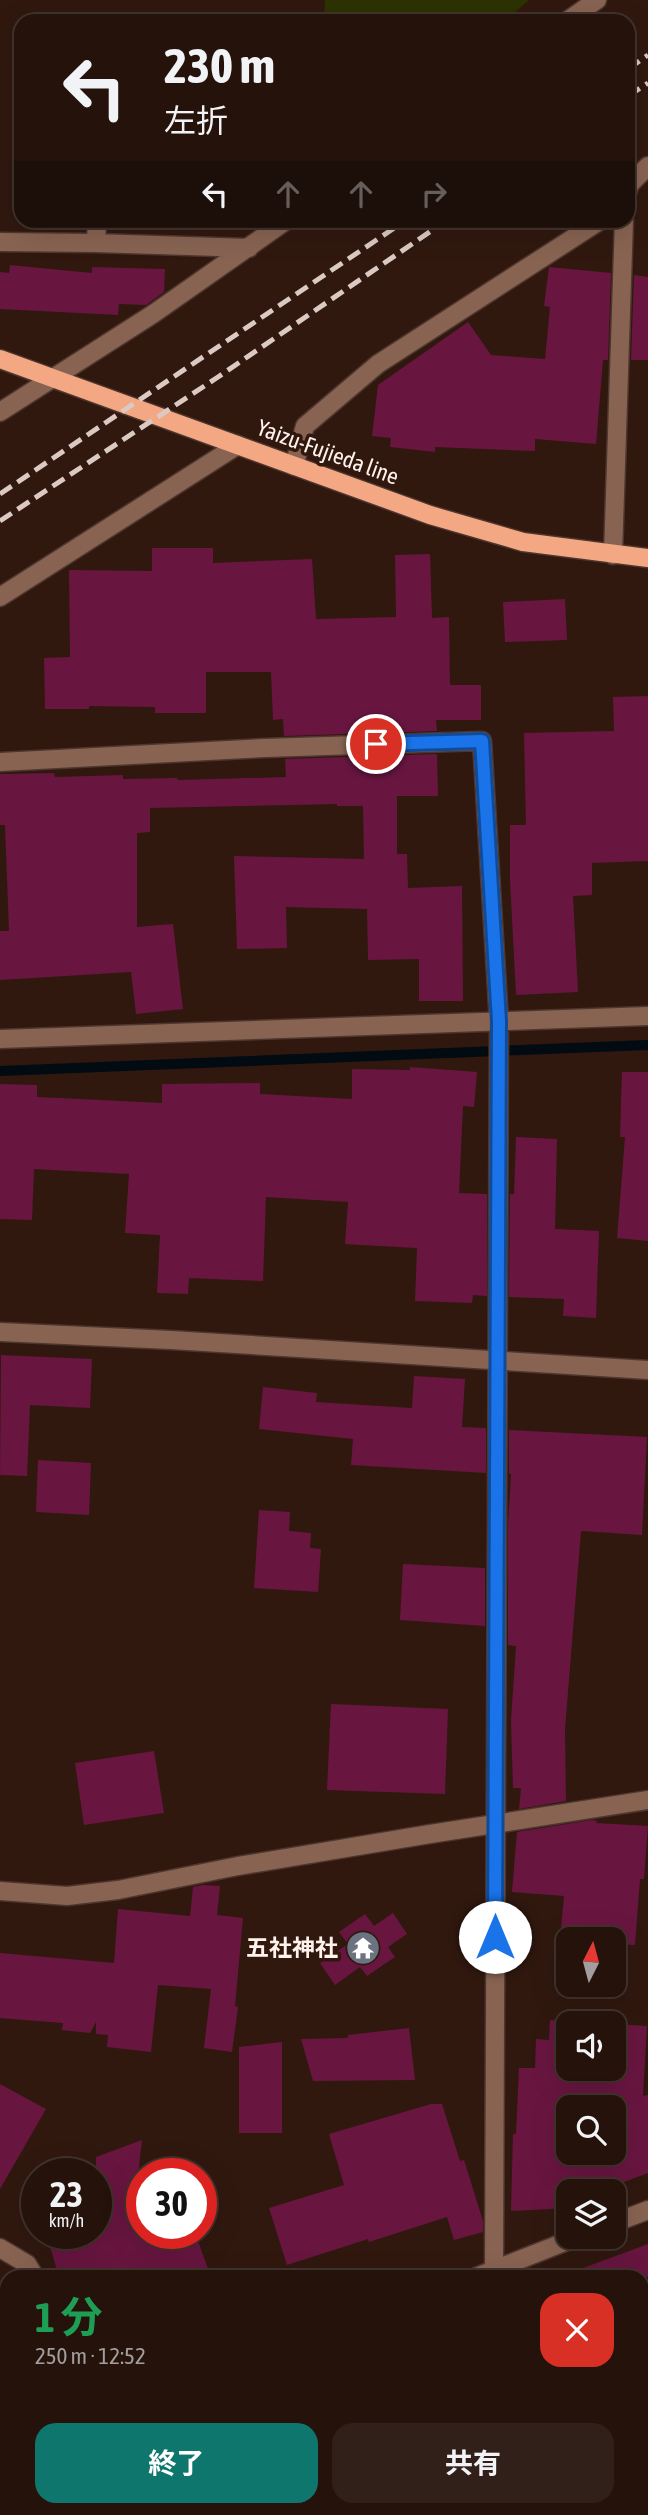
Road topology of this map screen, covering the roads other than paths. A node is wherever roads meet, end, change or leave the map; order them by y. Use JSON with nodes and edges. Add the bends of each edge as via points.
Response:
{"nodes":[{"id":1,"x":597,"y":0,"type":"edge"},
{"id":2,"x":576,"y":14,"type":"edge"},
{"id":3,"x":648,"y":166,"type":"edge"},
{"id":4,"x":635,"y":179,"type":"edge"},
{"id":5,"x":97,"y":228,"type":"edge"},
{"id":6,"x":276,"y":228,"type":"edge"},
{"id":7,"x":589,"y":228,"type":"edge"},
{"id":8,"x":624,"y":228,"type":"edge"},
{"id":9,"x":0,"y":242,"type":"edge"},
{"id":10,"x":96,"y":243,"type":"junction"},
{"id":11,"x":248,"y":248,"type":"junction"},
{"id":12,"x":0,"y":359,"type":"edge"},
{"id":13,"x":53,"y":378,"type":"junction"},
{"id":14,"x":0,"y":412,"type":"edge"},
{"id":15,"x":238,"y":445,"type":"junction"},
{"id":16,"x":294,"y":466,"type":"junction"},
{"id":17,"x":613,"y":555,"type":"junction"},
{"id":18,"x":648,"y":558,"type":"edge"},
{"id":19,"x":0,"y":597,"type":"edge"},
{"id":20,"x":0,"y":762,"type":"edge"},
{"id":21,"x":648,"y":1016,"type":"edge"},
{"id":22,"x":499,"y":1029,"type":"junction"},
{"id":23,"x":0,"y":1039,"type":"edge"},
{"id":24,"x":0,"y":1332,"type":"edge"},
{"id":25,"x":499,"y":1361,"type":"junction"},
{"id":26,"x":648,"y":1370,"type":"edge"},
{"id":27,"x":648,"y":1800,"type":"edge"},
{"id":28,"x":495,"y":1825,"type":"junction"},
{"id":29,"x":0,"y":1891,"type":"edge"},
{"id":30,"x":648,"y":2210,"type":"edge"},
{"id":31,"x":626,"y":2218,"type":"edge"},
{"id":32,"x":556,"y":2246,"type":"edge"},
{"id":33,"x":0,"y":2248,"type":"edge"},
{"id":34,"x":31,"y":2270,"type":"edge"},
{"id":35,"x":494,"y":2270,"type":"edge"},
{"id":36,"x":496,"y":2270,"type":"edge"}],
"edges":[{"from":1,"to":2,"type":"street"},
{"from":3,"to":4,"type":"street"},
{"from":5,"to":10,"type":"street"},
{"from":6,"to":11,"type":"street"},
{"from":7,"to":16,"type":"street","via":[[378,364],[305,426]]},
{"from":8,"to":17,"type":"street"},
{"from":9,"to":10,"type":"street"},
{"from":10,"to":11,"type":"street"},
{"from":11,"to":13,"type":"street"},
{"from":12,"to":13,"type":"main road","name":"Yaizu-Fujieda line"},
{"from":13,"to":14,"type":"street"},
{"from":13,"to":15,"type":"main road","name":"Yaizu-Fujieda line"},
{"from":15,"to":16,"type":"main road","name":"Yaizu-Fujieda line"},
{"from":15,"to":19,"type":"street"},
{"from":16,"to":17,"type":"main road","name":"Yaizu-Fujieda line","via":[[430,515],[523,542]]},
{"from":17,"to":18,"type":"main road","name":"Yaizu-Fujieda line"},
{"from":20,"to":22,"type":"street","via":[[482,741]]},
{"from":21,"to":22,"type":"street"},
{"from":22,"to":23,"type":"street"},
{"from":22,"to":25,"type":"street"},
{"from":24,"to":25,"type":"street"},
{"from":25,"to":26,"type":"street"},
{"from":25,"to":28,"type":"street"},
{"from":27,"to":28,"type":"street"},
{"from":28,"to":29,"type":"street","via":[[118,1890],[67,1896]]},
{"from":28,"to":35,"type":"street"},
{"from":30,"to":31,"type":"street"},
{"from":32,"to":36,"type":"street"},
{"from":33,"to":34,"type":"street"}]}
